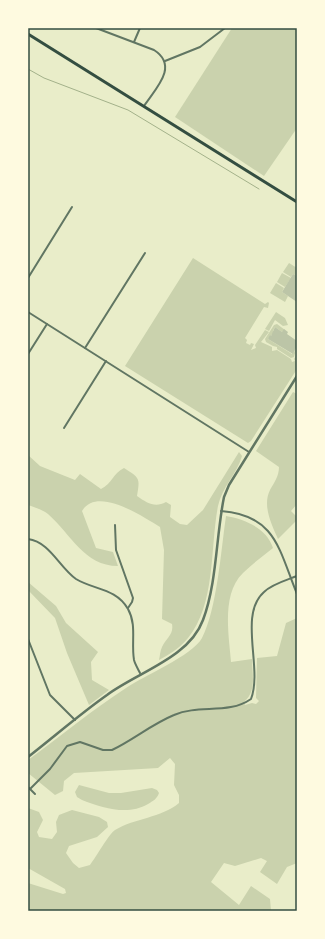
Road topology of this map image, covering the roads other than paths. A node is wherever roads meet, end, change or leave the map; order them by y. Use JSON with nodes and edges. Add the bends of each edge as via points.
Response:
{"nodes":[{"id":1,"x":96,"y":28,"type":"edge"},
{"id":2,"x":140,"y":28,"type":"edge"},
{"id":3,"x":225,"y":28,"type":"edge"},
{"id":4,"x":28,"y":34,"type":"edge"},
{"id":5,"x":134,"y":42,"type":"junction"},
{"id":6,"x":166,"y":61,"type":"junction"},
{"id":7,"x":144,"y":106,"type":"junction"},
{"id":8,"x":297,"y":202,"type":"edge"},
{"id":9,"x":72,"y":207,"type":"dead end"},
{"id":10,"x":145,"y":253,"type":"dead end"},
{"id":11,"x":28,"y":278,"type":"edge"},
{"id":12,"x":28,"y":312,"type":"edge"},
{"id":13,"x":47,"y":324,"type":"junction"},
{"id":14,"x":85,"y":348,"type":"junction"},
{"id":15,"x":28,"y":354,"type":"edge"},
{"id":16,"x":106,"y":361,"type":"junction"},
{"id":17,"x":297,"y":376,"type":"edge"},
{"id":18,"x":64,"y":428,"type":"dead end"},
{"id":19,"x":249,"y":452,"type":"junction"},
{"id":20,"x":221,"y":511,"type":"junction"},
{"id":21,"x":115,"y":525,"type":"dead end"},
{"id":22,"x":28,"y":539,"type":"edge"},
{"id":23,"x":297,"y":576,"type":"edge"},
{"id":24,"x":291,"y":579,"type":"junction"},
{"id":25,"x":297,"y":594,"type":"edge"},
{"id":26,"x":128,"y":608,"type":"junction"},
{"id":27,"x":28,"y":639,"type":"edge"},
{"id":28,"x":140,"y":673,"type":"junction"},
{"id":29,"x":75,"y":720,"type":"junction"},
{"id":30,"x":28,"y":757,"type":"edge"},
{"id":31,"x":29,"y":788,"type":"edge"},
{"id":32,"x":35,"y":794,"type":"dead end"}],
"edges":[{"from":1,"to":5,"type":"street"},
{"from":2,"to":5,"type":"street"},
{"from":3,"to":6,"type":"street","via":[[200,47]]},
{"from":4,"to":7,"type":"main road"},
{"from":5,"to":6,"type":"street","via":[[162,54]]},
{"from":6,"to":7,"type":"street","via":[[164,74]]},
{"from":7,"to":8,"type":"main road"},
{"from":9,"to":11,"type":"street"},
{"from":10,"to":14,"type":"street"},
{"from":12,"to":13,"type":"street"},
{"from":13,"to":14,"type":"street"},
{"from":13,"to":15,"type":"street"},
{"from":14,"to":16,"type":"street"},
{"from":16,"to":18,"type":"street"},
{"from":16,"to":19,"type":"street"},
{"from":17,"to":19,"type":"street"},
{"from":19,"to":20,"type":"street","via":[[229,485]]},
{"from":20,"to":24,"type":"street","via":[[250,516],[263,524],[273,537]]},
{"from":20,"to":28,"type":"street","via":[[209,603],[203,621],[181,650]]},
{"from":21,"to":26,"type":"street","via":[[116,550],[133,598]]},
{"from":22,"to":26,"type":"street","via":[[33,539],[46,547],[77,579],[113,593]]},
{"from":23,"to":24,"type":"street"},
{"from":24,"to":25,"type":"street"},
{"from":24,"to":31,"type":"street","via":[[265,590],[256,600],[252,614],[255,683],[251,699],[232,708],[174,714],[112,750],[103,750],[87,743],[73,743],[67,746],[50,769]]},
{"from":26,"to":28,"type":"street","via":[[133,620],[134,661]]},
{"from":27,"to":29,"type":"street","via":[[50,695]]},
{"from":28,"to":29,"type":"street","via":[[106,695]]},
{"from":29,"to":30,"type":"street"},
{"from":31,"to":32,"type":"street"}]}
